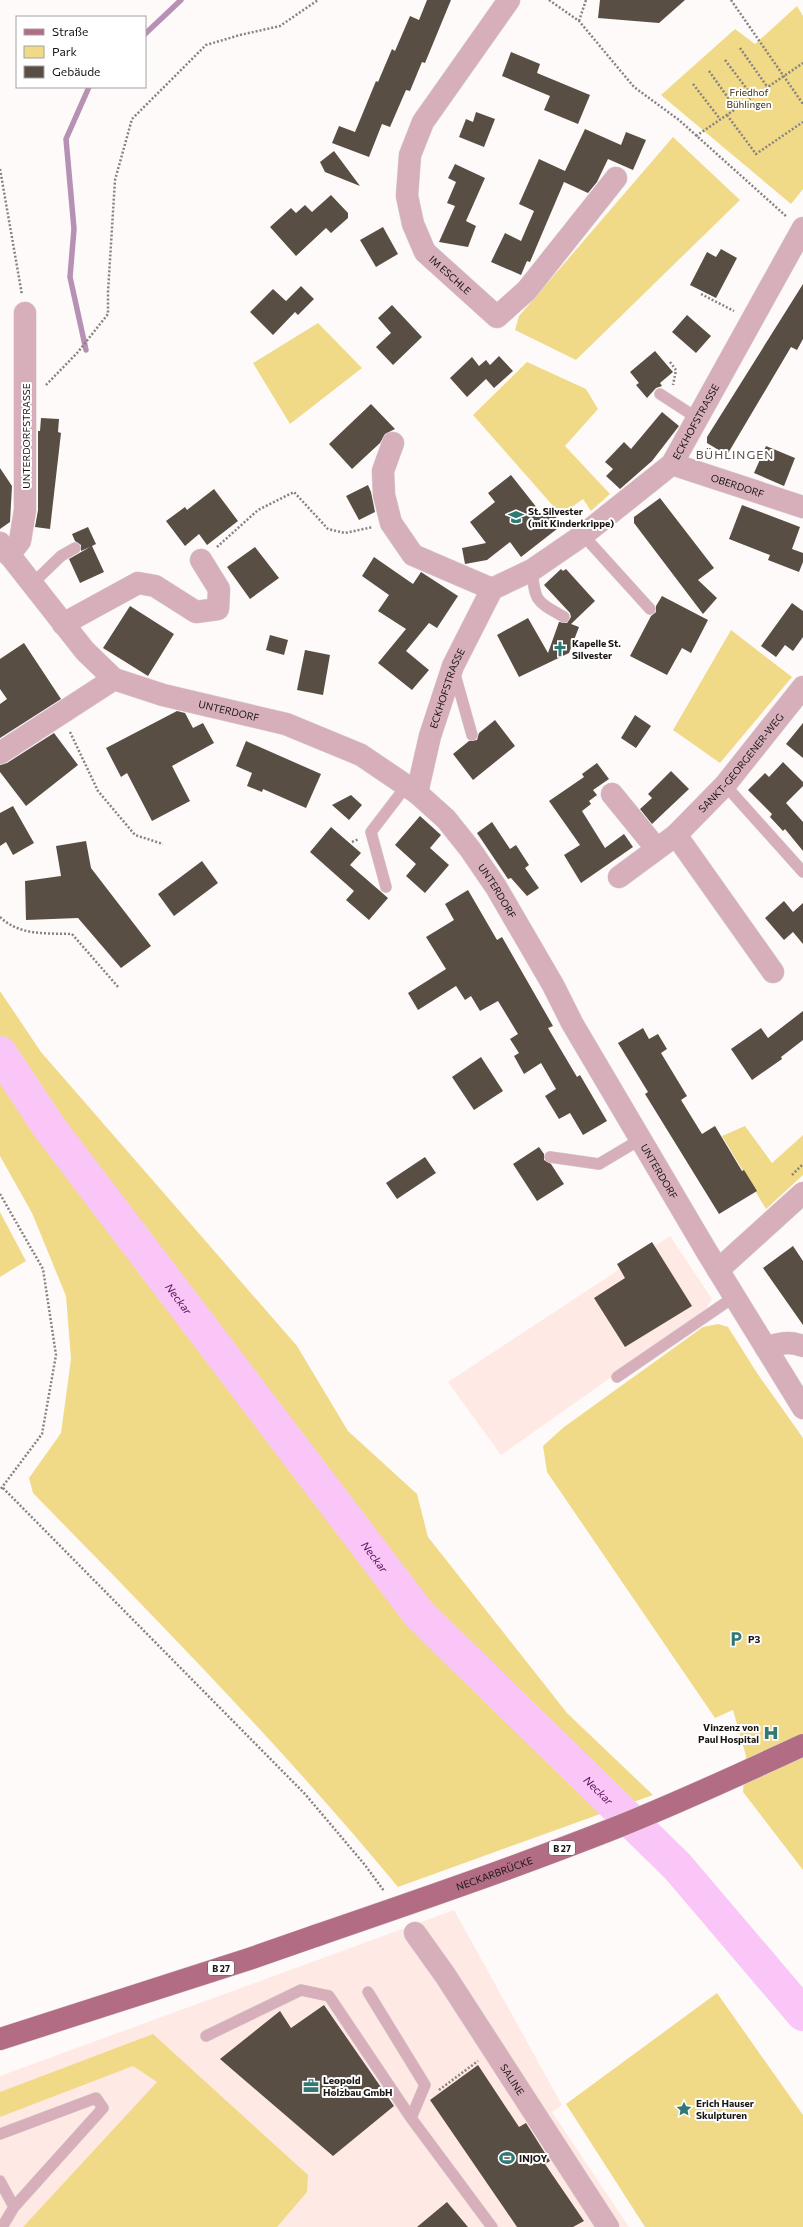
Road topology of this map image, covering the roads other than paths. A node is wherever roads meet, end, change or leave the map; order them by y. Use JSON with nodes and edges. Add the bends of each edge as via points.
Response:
{"nodes":[{"id":1,"x":509,"y":0,"type":"edge"},
{"id":2,"x":616,"y":178,"type":"dead end"},
{"id":3,"x":796,"y":223,"type":"edge"},
{"id":4,"x":25,"y":313,"type":"road end"},
{"id":5,"x":665,"y":396,"type":"road end"},
{"id":6,"x":697,"y":418,"type":"junction"},
{"id":7,"x":393,"y":443,"type":"dead end"},
{"id":8,"x":672,"y":464,"type":"junction"},
{"id":9,"x":803,"y":507,"type":"edge"},
{"id":10,"x":583,"y":535,"type":"junction"},
{"id":11,"x":75,"y":548,"type":"dead end"},
{"id":12,"x":4,"y":549,"type":"edge"},
{"id":13,"x":201,"y":560,"type":"road end"},
{"id":14,"x":532,"y":570,"type":"junction"},
{"id":15,"x":32,"y":584,"type":"junction"},
{"id":16,"x":492,"y":589,"type":"junction"},
{"id":17,"x":650,"y":609,"type":"dead end"},
{"id":18,"x":564,"y":617,"type":"dead end"},
{"id":19,"x":63,"y":624,"type":"junction"},
{"id":20,"x":453,"y":666,"type":"junction"},
{"id":21,"x":114,"y":679,"type":"junction"},
{"id":22,"x":803,"y":687,"type":"edge"},
{"id":23,"x":472,"y":735,"type":"dead end"},
{"id":24,"x":0,"y":753,"type":"edge"},
{"id":25,"x":725,"y":786,"type":"junction"},
{"id":26,"x":412,"y":789,"type":"junction"},
{"id":27,"x":612,"y":794,"type":"dead end"},
{"id":28,"x":676,"y":835,"type":"junction"},
{"id":29,"x":656,"y":848,"type":"junction"},
{"id":30,"x":803,"y":872,"type":"edge"},
{"id":31,"x":619,"y":877,"type":"dead end"},
{"id":32,"x":386,"y":887,"type":"dead end"},
{"id":33,"x":773,"y":972,"type":"dead end"},
{"id":34,"x":641,"y":1139,"type":"junction"},
{"id":35,"x":550,"y":1158,"type":"dead end"},
{"id":36,"x":803,"y":1192,"type":"edge"},
{"id":37,"x":718,"y":1270,"type":"junction"},
{"id":38,"x":734,"y":1297,"type":"junction"},
{"id":39,"x":803,"y":1346,"type":"edge"},
{"id":40,"x":766,"y":1348,"type":"junction"},
{"id":41,"x":616,"y":1377,"type":"dead end"},
{"id":42,"x":803,"y":1408,"type":"edge"},
{"id":43,"x":803,"y":1744,"type":"edge"},
{"id":44,"x":415,"y":1933,"type":"dead end"},
{"id":45,"x":368,"y":1992,"type":"dead end"},
{"id":46,"x":206,"y":2036,"type":"dead end"},
{"id":47,"x":0,"y":2039,"type":"edge"},
{"id":48,"x":411,"y":2118,"type":"junction"},
{"id":49,"x":0,"y":2134,"type":"edge"},
{"id":50,"x":0,"y":2181,"type":"edge"},
{"id":51,"x":14,"y":2207,"type":"junction"},
{"id":52,"x":2,"y":2227,"type":"edge"},
{"id":53,"x":492,"y":2227,"type":"edge"},
{"id":54,"x":608,"y":2227,"type":"edge"}],
"edges":[{"from":1,"to":2,"type":"street","name":"IM ESCHLE","via":[[423,122],[410,155],[407,196],[413,224],[425,252],[497,317],[526,290]]},
{"from":3,"to":6,"type":"street","name":"ECKHOFSTRASSE","via":[[752,320]]},
{"from":4,"to":12,"type":"street","name":"UNTERDORFSTRASSE","via":[[26,510],[20,541]]},
{"from":5,"to":6,"type":"lane"},
{"from":6,"to":8,"type":"street","name":"ECKHOFSTRASSE"},
{"from":7,"to":16,"type":"street","via":[[383,471],[384,495],[391,523],[413,555]]},
{"from":8,"to":9,"type":"street","name":"OBERDORF"},
{"from":8,"to":10,"type":"street","name":"ECKHOFSTRASSE"},
{"from":10,"to":14,"type":"street","name":"ECKHOFSTRASSE"},
{"from":10,"to":17,"type":"lane"},
{"from":11,"to":15,"type":"lane","via":[[61,556]]},
{"from":12,"to":15,"type":"street","name":"UNTERDORF"},
{"from":13,"to":19,"type":"street","via":[[219,588],[218,609],[196,612],[155,586],[138,583]]},
{"from":14,"to":16,"type":"street","name":"ECKHOFSTRASSE"},
{"from":14,"to":18,"type":"lane","via":[[534,594],[538,600]]},
{"from":15,"to":19,"type":"street","name":"UNTERDORF"},
{"from":16,"to":20,"type":"street","name":"ECKHOFSTRASSE"},
{"from":19,"to":21,"type":"street","name":"UNTERDORF","via":[[85,651]]},
{"from":20,"to":23,"type":"lane"},
{"from":20,"to":26,"type":"street","name":"ECKHOFSTRASSE"},
{"from":21,"to":24,"type":"street"},
{"from":21,"to":26,"type":"street","name":"UNTERDORF","via":[[163,695],[286,724],[361,755]]},
{"from":22,"to":25,"type":"street","name":"SANKT-GEORGENER-WEG"},
{"from":25,"to":28,"type":"street","name":"SANKT-GEORGENER-WEG"},
{"from":25,"to":30,"type":"lane"},
{"from":26,"to":32,"type":"lane","via":[[371,832]]},
{"from":26,"to":34,"type":"street","name":"UNTERDORF","via":[[446,818],[496,887]]},
{"from":27,"to":29,"type":"street"},
{"from":28,"to":29,"type":"street","name":"SANKT-GEORGENER-WEG"},
{"from":28,"to":33,"type":"street"},
{"from":29,"to":31,"type":"street","name":"SANKT-GEORGENER-WEG"},
{"from":34,"to":35,"type":"lane","via":[[599,1164]]},
{"from":34,"to":37,"type":"street","name":"UNTERDORF"},
{"from":36,"to":37,"type":"street"},
{"from":37,"to":38,"type":"street","name":"UNTERDORF"},
{"from":38,"to":40,"type":"street","name":"UNTERDORF"},
{"from":38,"to":41,"type":"lane"},
{"from":39,"to":40,"type":"street","via":[[780,1342]]},
{"from":40,"to":42,"type":"street","name":"UNTERDORF"},
{"from":43,"to":47,"type":"main road","name":"NECKARBRÜCKE","number":"B 27","bridge":true,"via":[[621,1826],[462,1886],[249,1959]]},
{"from":44,"to":54,"type":"street","name":"SALINE"},
{"from":45,"to":48,"type":"lane","via":[[425,2085]]},
{"from":46,"to":48,"type":"lane","via":[[301,1990],[329,1996]]},
{"from":48,"to":53,"type":"lane"},
{"from":49,"to":51,"type":"lane","via":[[96,2098],[103,2108]]},
{"from":50,"to":51,"type":"lane"},
{"from":51,"to":52,"type":"lane"}]}
